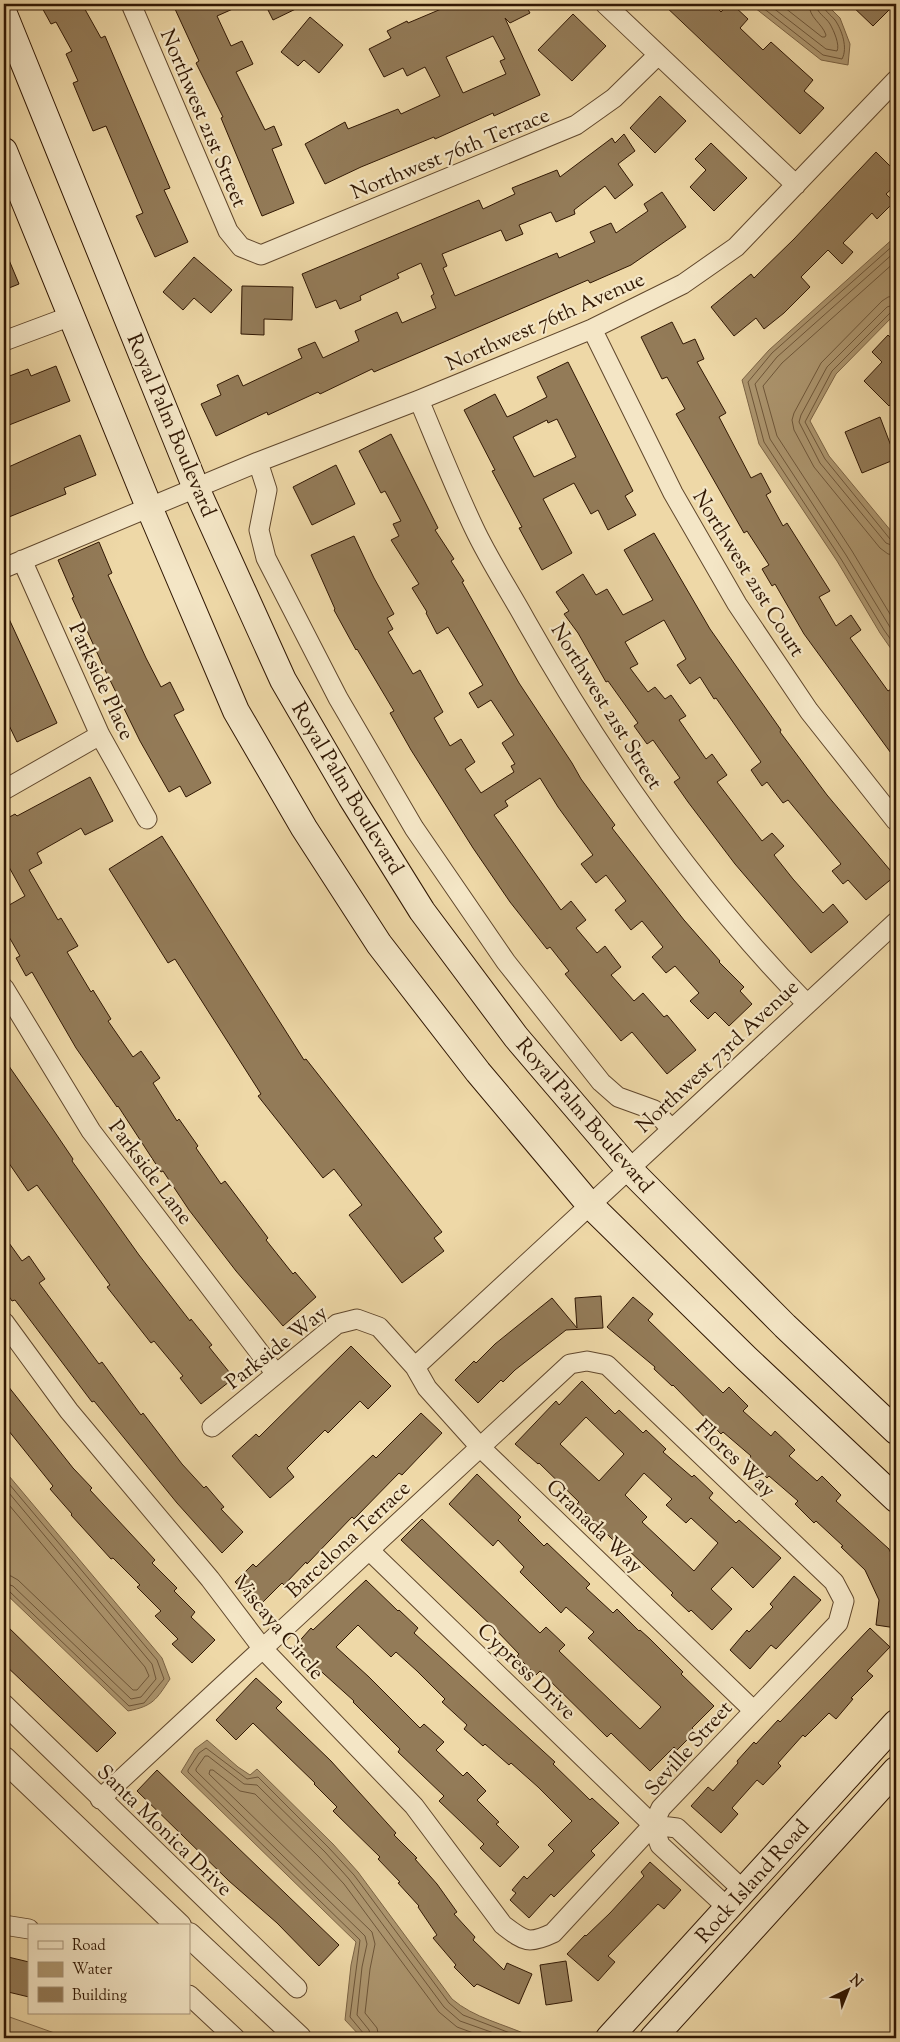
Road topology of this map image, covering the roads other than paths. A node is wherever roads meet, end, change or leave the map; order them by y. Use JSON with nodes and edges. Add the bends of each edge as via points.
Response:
{"nodes":[{"id":1,"x":131,"y":4,"type":"edge"},
{"id":2,"x":605,"y":4,"type":"edge"},
{"id":3,"x":4,"y":14,"type":"edge"},
{"id":4,"x":658,"y":55,"type":"junction"},
{"id":5,"x":896,"y":80,"type":"edge"},
{"id":6,"x":4,"y":151,"type":"edge"},
{"id":7,"x":796,"y":185,"type":"junction"},
{"id":8,"x":241,"y":247,"type":"joint"},
{"id":9,"x":71,"y":316,"type":"junction"},
{"id":10,"x":592,"y":329,"type":"junction"},
{"id":11,"x":4,"y":341,"type":"edge"},
{"id":12,"x":419,"y":400,"type":"junction"},
{"id":13,"x":258,"y":462,"type":"junction"},
{"id":14,"x":196,"y":488,"type":"junction"},
{"id":15,"x":149,"y":507,"type":"junction"},
{"id":16,"x":22,"y":560,"type":"junction"},
{"id":17,"x":4,"y":568,"type":"edge"},
{"id":18,"x":100,"y":735,"type":"junction"},
{"id":19,"x":4,"y":790,"type":"edge"},
{"id":20,"x":147,"y":819,"type":"dead end"},
{"id":21,"x":896,"y":821,"type":"edge"},
{"id":22,"x":896,"y":922,"type":"edge"},
{"id":23,"x":4,"y":988,"type":"edge"},
{"id":24,"x":806,"y":1004,"type":"junction"},
{"id":25,"x":671,"y":1129,"type":"junction"},
{"id":26,"x":628,"y":1168,"type":"junction"},
{"id":27,"x":589,"y":1204,"type":"junction"},
{"id":28,"x":4,"y":1322,"type":"edge"},
{"id":29,"x":587,"y":1361,"type":"joint"},
{"id":30,"x":415,"y":1367,"type":"junction"},
{"id":31,"x":276,"y":1374,"type":"junction"},
{"id":32,"x":212,"y":1427,"type":"dead end"},
{"id":33,"x":896,"y":1431,"type":"edge"},
{"id":34,"x":480,"y":1447,"type":"junction"},
{"id":35,"x":896,"y":1499,"type":"edge"},
{"id":36,"x":369,"y":1550,"type":"junction"},
{"id":37,"x":844,"y":1601,"type":"joint"},
{"id":38,"x":263,"y":1649,"type":"junction"},
{"id":39,"x":4,"y":1704,"type":"edge"},
{"id":40,"x":753,"y":1710,"type":"junction"},
{"id":41,"x":896,"y":1723,"type":"edge"},
{"id":42,"x":4,"y":1759,"type":"edge"},
{"id":43,"x":896,"y":1770,"type":"edge"},
{"id":44,"x":100,"y":1799,"type":"junction"},
{"id":45,"x":653,"y":1825,"type":"junction"},
{"id":46,"x":736,"y":1899,"type":"junction"},
{"id":47,"x":177,"y":1924,"type":"edge"},
{"id":48,"x":4,"y":1925,"type":"edge"},
{"id":49,"x":28,"y":1929,"type":"edge"},
{"id":50,"x":190,"y":1936,"type":"edge"},
{"id":51,"x":536,"y":1941,"type":"joint"},
{"id":52,"x":297,"y":1988,"type":"dead end"},
{"id":53,"x":190,"y":1996,"type":"edge"},
{"id":54,"x":235,"y":2038,"type":"edge"},
{"id":55,"x":299,"y":2038,"type":"edge"},
{"id":56,"x":609,"y":2038,"type":"edge"},
{"id":57,"x":653,"y":2038,"type":"edge"}],
"edges":[{"from":1,"to":8,"type":"street","name":"Northwest 21st Street","via":[[228,231]]},
{"from":2,"to":4,"type":"street"},
{"from":3,"to":14,"type":"main road","name":"Royal Palm Boulevard"},
{"from":4,"to":7,"type":"street"},
{"from":4,"to":8,"type":"street","name":"Northwest 76th Terrace","via":[[614,98],[576,125],[261,255]]},
{"from":5,"to":7,"type":"street","name":"Northwest 76th Avenue"},
{"from":6,"to":9,"type":"main road"},
{"from":7,"to":10,"type":"street","name":"Northwest 76th Avenue","via":[[736,247],[684,284]]},
{"from":9,"to":11,"type":"street"},
{"from":9,"to":15,"type":"main road"},
{"from":10,"to":12,"type":"street","name":"Northwest 76th Avenue"},
{"from":10,"to":21,"type":"street","name":"Northwest 21st Court","via":[[673,493],[738,604],[809,711]]},
{"from":12,"to":13,"type":"street","name":"Northwest 76th Avenue"},
{"from":12,"to":24,"type":"street","name":"Northwest 21st Street","via":[[475,530],[562,684],[614,766],[693,876]]},
{"from":13,"to":14,"type":"street","name":"Northwest 76th Avenue"},
{"from":13,"to":25,"type":"street","via":[[267,490],[259,530],[266,558],[338,698],[414,828],[506,962],[601,1082],[618,1097],[654,1110]]},
{"from":14,"to":15,"type":"street","name":"Northwest 76th Avenue"},
{"from":14,"to":26,"type":"main road","name":"Royal Palm Boulevard","via":[[283,680],[422,911],[516,1037]]},
{"from":15,"to":16,"type":"street","name":"Northwest 76th Avenue"},
{"from":15,"to":27,"type":"main road","via":[[236,712],[304,828],[385,951],[478,1072]]},
{"from":16,"to":17,"type":"street","name":"Northwest 76th Avenue"},
{"from":16,"to":18,"type":"street","name":"Parkside Place"},
{"from":18,"to":19,"type":"street"},
{"from":18,"to":20,"type":"street","name":"Parkside Place"},
{"from":22,"to":24,"type":"street","name":"Northwest 73rd Avenue"},
{"from":23,"to":31,"type":"street","name":"Parkside Lane","via":[[90,1131]]},
{"from":24,"to":25,"type":"street","name":"Northwest 73rd Avenue"},
{"from":25,"to":26,"type":"street","name":"Northwest 73rd Avenue"},
{"from":26,"to":27,"type":"street","name":"Northwest 73rd Avenue"},
{"from":26,"to":33,"type":"main road","name":"Royal Palm Boulevard","via":[[785,1326]]},
{"from":27,"to":30,"type":"street","name":"Northwest 73rd Avenue"},
{"from":27,"to":35,"type":"main road"},
{"from":28,"to":38,"type":"street","name":"Viscaya Circle","via":[[69,1411],[210,1580]]},
{"from":29,"to":34,"type":"street","name":"Barcelona Terrace","via":[[570,1364]]},
{"from":29,"to":37,"type":"street","name":"Flores Way","via":[[607,1365],[834,1582]]},
{"from":30,"to":31,"type":"street","name":"Parkside Way","via":[[380,1326],[357,1319],[337,1324]]},
{"from":30,"to":34,"type":"street","name":"Granada Way","via":[[427,1388]]},
{"from":31,"to":32,"type":"street","name":"Parkside Way"},
{"from":34,"to":36,"type":"street","name":"Barcelona Terrace"},
{"from":34,"to":40,"type":"street","name":"Granada Way"},
{"from":36,"to":38,"type":"street","name":"Barcelona Terrace"},
{"from":36,"to":45,"type":"street","name":"Cypress Drive"},
{"from":37,"to":40,"type":"street","name":"Seville Street","via":[[838,1623]]},
{"from":38,"to":44,"type":"street","name":"Barcelona Terrace"},
{"from":38,"to":51,"type":"street","name":"Viscaya Circle","via":[[414,1806],[503,1925],[520,1938]]},
{"from":39,"to":44,"type":"street","name":"Santa Monica Drive"},
{"from":40,"to":45,"type":"street","name":"Seville Street","via":[[661,1808]]},
{"from":41,"to":46,"type":"main road","name":"Rock Island Road"},
{"from":42,"to":47,"type":"street"},
{"from":43,"to":57,"type":"main road","name":"Rock Island Road"},
{"from":44,"to":52,"type":"street","name":"Santa Monica Drive"},
{"from":45,"to":46,"type":"street","via":[[676,1828]]},
{"from":45,"to":51,"type":"street","name":"Seville Street","via":[[552,1933]]},
{"from":46,"to":56,"type":"main road","name":"Rock Island Road"},
{"from":48,"to":49,"type":"street"},
{"from":50,"to":55,"type":"street"},
{"from":53,"to":54,"type":"street"}]}
